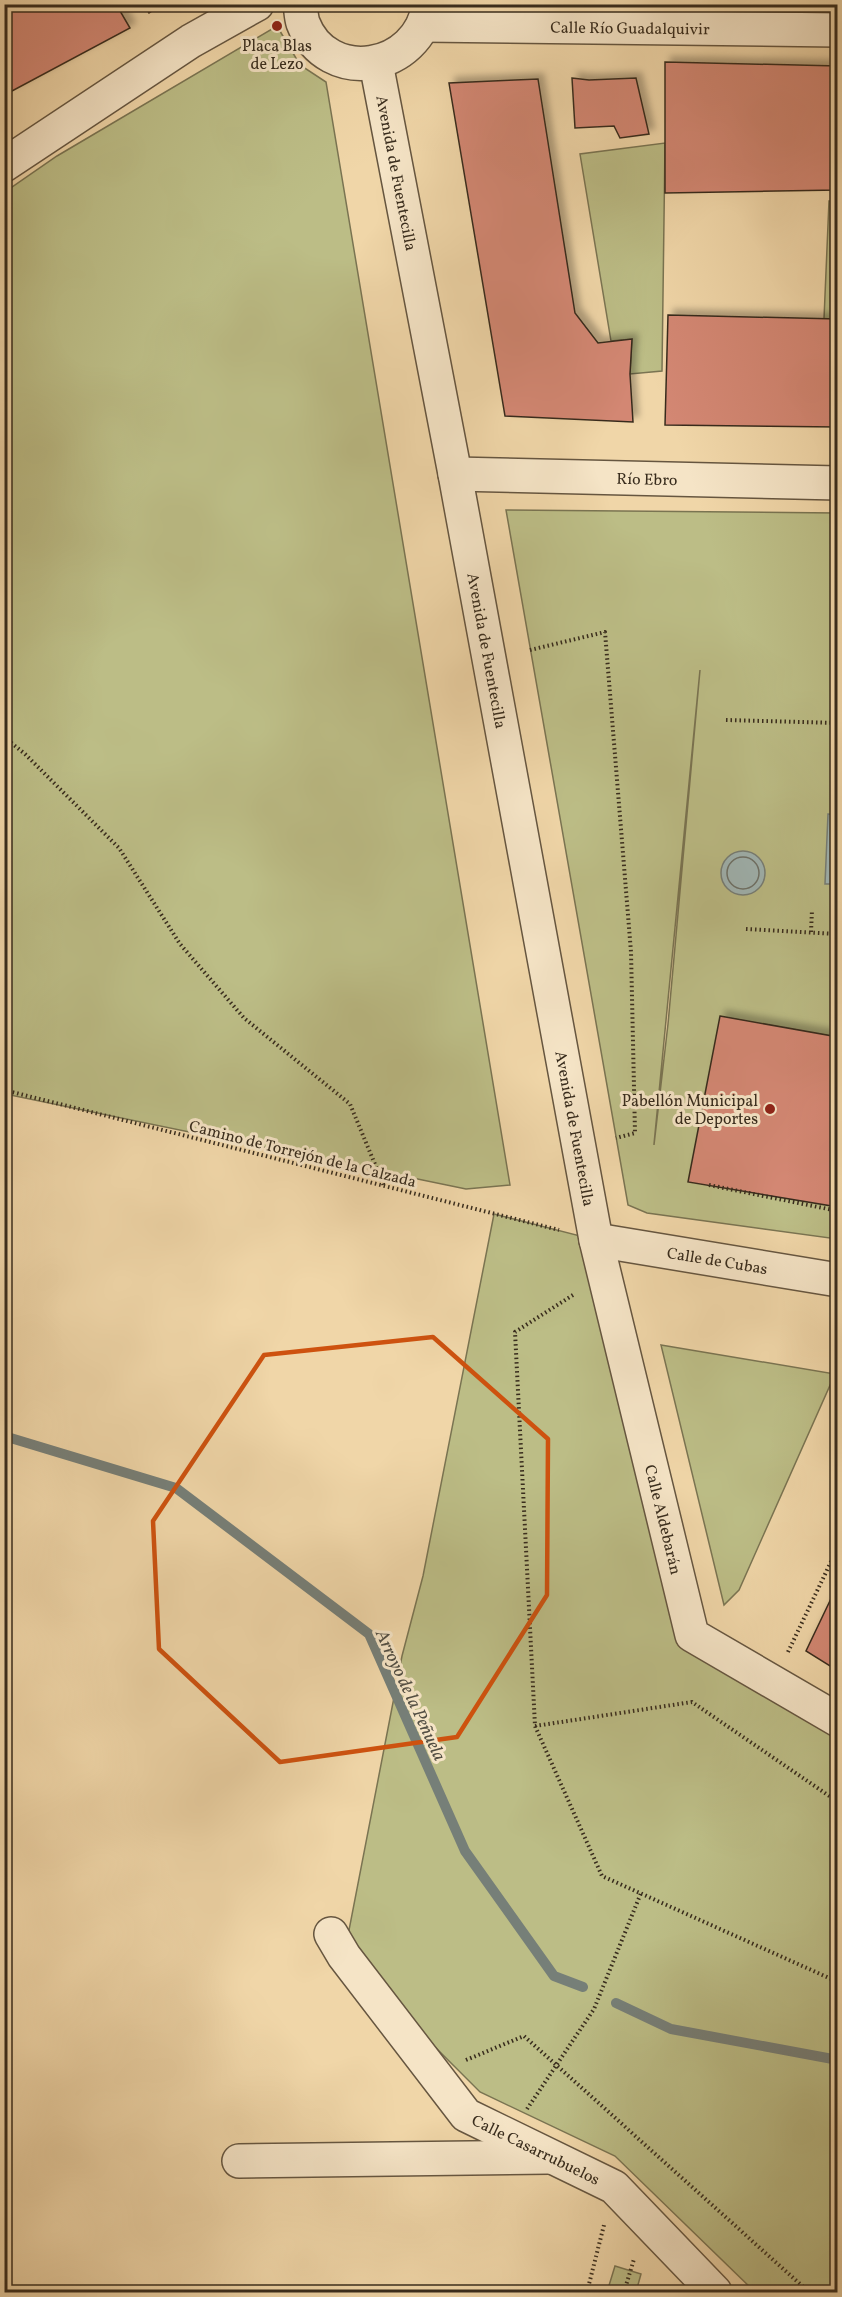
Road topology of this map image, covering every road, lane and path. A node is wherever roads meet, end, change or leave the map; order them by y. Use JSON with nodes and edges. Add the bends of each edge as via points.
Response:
{"nodes":[{"id":1,"x":257,"y":4,"type":"edge"},
{"id":2,"x":300,"y":4,"type":"edge"},
{"id":3,"x":426,"y":15,"type":"edge"},
{"id":4,"x":789,"y":17,"type":"edge"},
{"id":5,"x":837,"y":30,"type":"edge"},
{"id":6,"x":376,"y":63,"type":"junction"},
{"id":7,"x":6,"y":160,"type":"edge"},
{"id":8,"x":455,"y":474,"type":"junction"},
{"id":9,"x":837,"y":483,"type":"edge"},
{"id":10,"x":531,"y":650,"type":"dead end"},
{"id":11,"x":726,"y":720,"type":"dead end"},
{"id":12,"x":837,"y":723,"type":"edge"},
{"id":13,"x":4,"y":736,"type":"edge"},
{"id":14,"x":812,"y":910,"type":"dead end"},
{"id":15,"x":746,"y":929,"type":"dead end"},
{"id":16,"x":812,"y":932,"type":"junction"},
{"id":17,"x":837,"y":934,"type":"edge"},
{"id":18,"x":4,"y":1090,"type":"edge"},
{"id":19,"x":616,"y":1138,"type":"dead end"},
{"id":20,"x":709,"y":1185,"type":"dead end"},
{"id":21,"x":384,"y":1186,"type":"junction"},
{"id":22,"x":837,"y":1211,"type":"edge"},
{"id":23,"x":596,"y":1240,"type":"junction"},
{"id":24,"x":604,"y":1275,"type":"junction"},
{"id":25,"x":837,"y":1280,"type":"edge"},
{"id":26,"x":837,"y":1547,"type":"edge"},
{"id":27,"x":774,"y":1683,"type":"junction"},
{"id":28,"x":837,"y":1720,"type":"edge"},
{"id":29,"x":535,"y":1726,"type":"junction"},
{"id":30,"x":837,"y":1802,"type":"edge"},
{"id":31,"x":641,"y":1893,"type":"junction"},
{"id":32,"x":331,"y":1934,"type":"dead end"},
{"id":33,"x":837,"y":1982,"type":"edge"},
{"id":34,"x":555,"y":2065,"type":"junction"},
{"id":35,"x":434,"y":2073,"type":"junction"},
{"id":36,"x":509,"y":2136,"type":"junction"},
{"id":37,"x":553,"y":2157,"type":"junction"},
{"id":38,"x":239,"y":2161,"type":"dead end"},
{"id":39,"x":614,"y":2187,"type":"junction"},
{"id":40,"x":587,"y":2292,"type":"edge"},
{"id":41,"x":715,"y":2292,"type":"edge"},
{"id":42,"x":809,"y":2292,"type":"edge"}],
"edges":[{"from":1,"to":7,"type":"street"},
{"from":2,"to":6,"type":"street","via":[[304,23],[315,42],[333,56],[354,63]]},
{"from":3,"to":4,"type":"street","name":"Calle Río Guadalquivir"},
{"from":3,"to":6,"type":"street","via":[[416,39],[405,50]]},
{"from":4,"to":5,"type":"street","name":"Calle Río Guadalquivir"},
{"from":6,"to":8,"type":"street","name":"Avenida de Fuentecilla"},
{"from":8,"to":9,"type":"street","name":"Río Ebro"},
{"from":8,"to":23,"type":"street","name":"Avenida de Fuentecilla"},
{"from":10,"to":19,"type":"path","via":[[605,632],[631,952],[635,1133]]},
{"from":11,"to":12,"type":"path"},
{"from":13,"to":21,"type":"path","via":[[119,848],[180,944],[244,1018],[350,1104]]},
{"from":14,"to":16,"type":"path"},
{"from":15,"to":16,"type":"path"},
{"from":16,"to":17,"type":"path"},
{"from":18,"to":21,"type":"path","name":"Camino de Torrejón de la Calzada"},
{"from":20,"to":22,"type":"path"},
{"from":21,"to":23,"type":"path","name":"Camino de Torrejón de la Calzada"},
{"from":23,"to":24,"type":"street","name":"Calle Aldebarán"},
{"from":23,"to":25,"type":"street","name":"Calle de Cubas"},
{"from":24,"to":27,"type":"street","name":"Calle Aldebarán","via":[[692,1635]]},
{"from":24,"to":29,"type":"path","via":[[515,1332]]},
{"from":26,"to":27,"type":"path"},
{"from":27,"to":28,"type":"street","name":"Calle Aldebarán"},
{"from":29,"to":30,"type":"path","via":[[692,1702]]},
{"from":29,"to":31,"type":"path","via":[[603,1876]]},
{"from":31,"to":33,"type":"path"},
{"from":31,"to":34,"type":"path","via":[[594,2009]]},
{"from":32,"to":35,"type":"street","name":"Calle Casarrubuelos"},
{"from":34,"to":35,"type":"path","via":[[524,2036]]},
{"from":34,"to":36,"type":"path"},
{"from":34,"to":42,"type":"path"},
{"from":35,"to":36,"type":"street","name":"Calle Casarrubuelos","via":[[466,2115]]},
{"from":36,"to":37,"type":"street","name":"Calle Casarrubuelos"},
{"from":37,"to":38,"type":"street"},
{"from":37,"to":39,"type":"street","name":"Calle Casarrubuelos"},
{"from":39,"to":40,"type":"path"},
{"from":39,"to":41,"type":"street","name":"Calle Casarrubuelos"}]}
